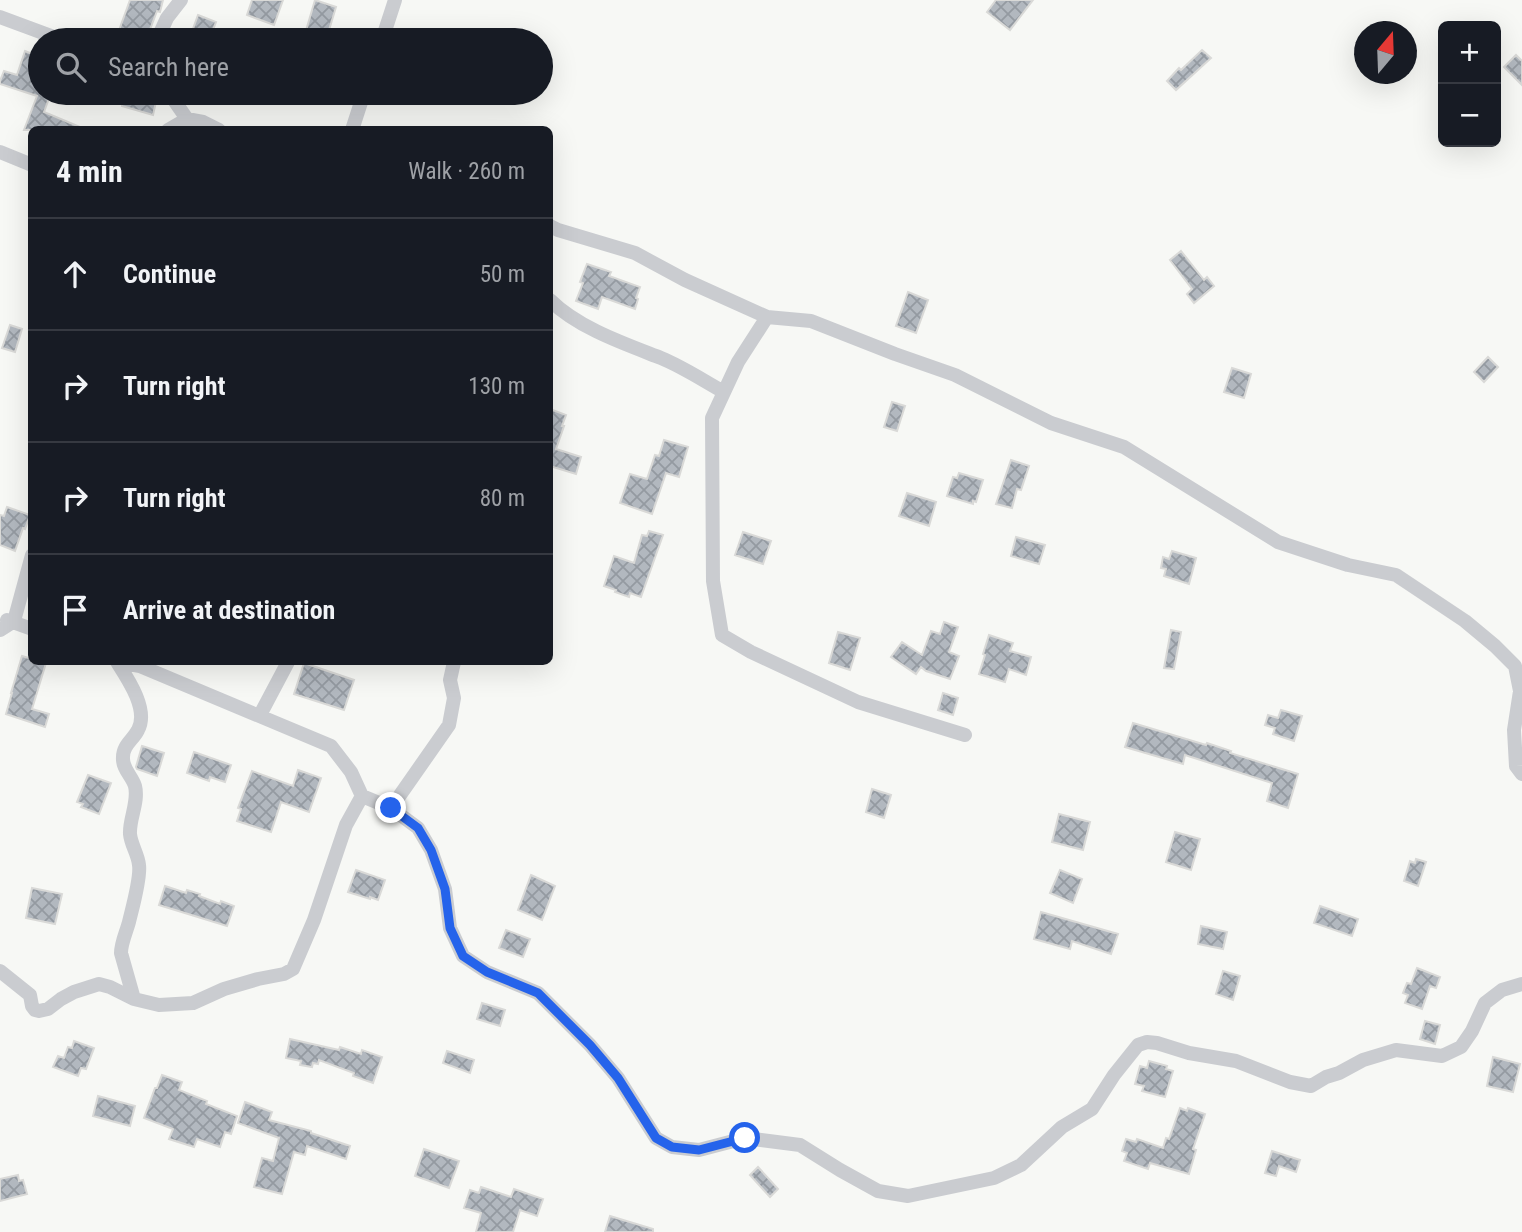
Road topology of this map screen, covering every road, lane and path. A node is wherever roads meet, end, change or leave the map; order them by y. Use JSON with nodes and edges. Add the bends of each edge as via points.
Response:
{"nodes":[{"id":1,"x":181,"y":0,"type":"edge"},
{"id":2,"x":396,"y":0,"type":"edge"},
{"id":3,"x":0,"y":17,"type":"edge"},
{"id":4,"x":30,"y":28,"type":"edge"},
{"id":5,"x":162,"y":28,"type":"edge"},
{"id":6,"x":386,"y":28,"type":"edge"},
{"id":7,"x":177,"y":105,"type":"edge"},
{"id":8,"x":360,"y":105,"type":"edge"},
{"id":9,"x":187,"y":119,"type":"junction"},
{"id":10,"x":175,"y":126,"type":"edge"},
{"id":11,"x":211,"y":126,"type":"edge"},
{"id":12,"x":353,"y":126,"type":"edge"},
{"id":13,"x":0,"y":152,"type":"edge"},
{"id":14,"x":28,"y":163,"type":"edge"},
{"id":15,"x":553,"y":228,"type":"edge"},
{"id":16,"x":553,"y":303,"type":"edge"},
{"id":17,"x":767,"y":317,"type":"junction"},
{"id":18,"x":724,"y":392,"type":"junction"},
{"id":19,"x":28,"y":565,"type":"edge"},
{"id":20,"x":7,"y":620,"type":"edge"},
{"id":21,"x":28,"y":628,"type":"edge"},
{"id":22,"x":0,"y":630,"type":"edge"},
{"id":23,"x":119,"y":665,"type":"edge"},
{"id":24,"x":134,"y":665,"type":"edge"},
{"id":25,"x":286,"y":665,"type":"edge"},
{"id":26,"x":453,"y":665,"type":"edge"},
{"id":27,"x":260,"y":715,"type":"junction"},
{"id":28,"x":965,"y":735,"type":"dead end"},
{"id":29,"x":1522,"y":774,"type":"edge"},
{"id":30,"x":362,"y":796,"type":"junction"},
{"id":31,"x":391,"y":808,"type":"junction"},
{"id":32,"x":0,"y":971,"type":"edge"},
{"id":33,"x":1522,"y":984,"type":"edge"},
{"id":34,"x":134,"y":999,"type":"junction"}],
"edges":[{"from":1,"to":5,"type":"street"},
{"from":2,"to":6,"type":"street"},
{"from":3,"to":4,"type":"street"},
{"from":7,"to":9,"type":"street"},
{"from":8,"to":12,"type":"street"},
{"from":9,"to":10,"type":"street"},
{"from":9,"to":11,"type":"street"},
{"from":13,"to":14,"type":"street"},
{"from":15,"to":17,"type":"street","via":[[635,253]]},
{"from":16,"to":18,"type":"street","via":[[626,346],[664,359]]},
{"from":17,"to":18,"type":"street"},
{"from":17,"to":29,"type":"street","via":[[811,321],[955,375],[1051,423],[1124,447],[1278,542],[1396,575],[1465,621],[1515,666],[1520,691],[1514,730],[1516,766]]},
{"from":18,"to":28,"type":"street","via":[[712,418],[713,581],[722,635],[859,702]]},
{"from":19,"to":20,"type":"street"},
{"from":20,"to":21,"type":"street"},
{"from":20,"to":22,"type":"street"},
{"from":23,"to":34,"type":"street","via":[[133,688],[143,720],[123,756],[135,786],[130,830],[139,865],[121,947]]},
{"from":24,"to":27,"type":"street"},
{"from":25,"to":27,"type":"street"},
{"from":26,"to":31,"type":"street","via":[[449,725]]},
{"from":27,"to":30,"type":"street","via":[[331,746]]},
{"from":30,"to":31,"type":"street"},
{"from":30,"to":34,"type":"street","via":[[346,825],[293,969],[193,1003],[159,1005]]},
{"from":31,"to":33,"type":"street","via":[[418,828],[431,850],[445,889],[450,928],[463,956],[487,972],[538,993],[618,1078],[656,1138],[672,1147],[699,1150],[745,1138],[800,1145],[878,1191],[908,1196],[994,1178],[1021,1166],[1062,1127],[1092,1110],[1138,1045],[1157,1043],[1236,1061],[1290,1083],[1311,1086],[1363,1060],[1396,1050],[1442,1056],[1461,1047],[1485,1003],[1502,990]]},
{"from":32,"to":34,"type":"street","via":[[30,995],[32,1006],[39,1011],[99,984]]}]}
